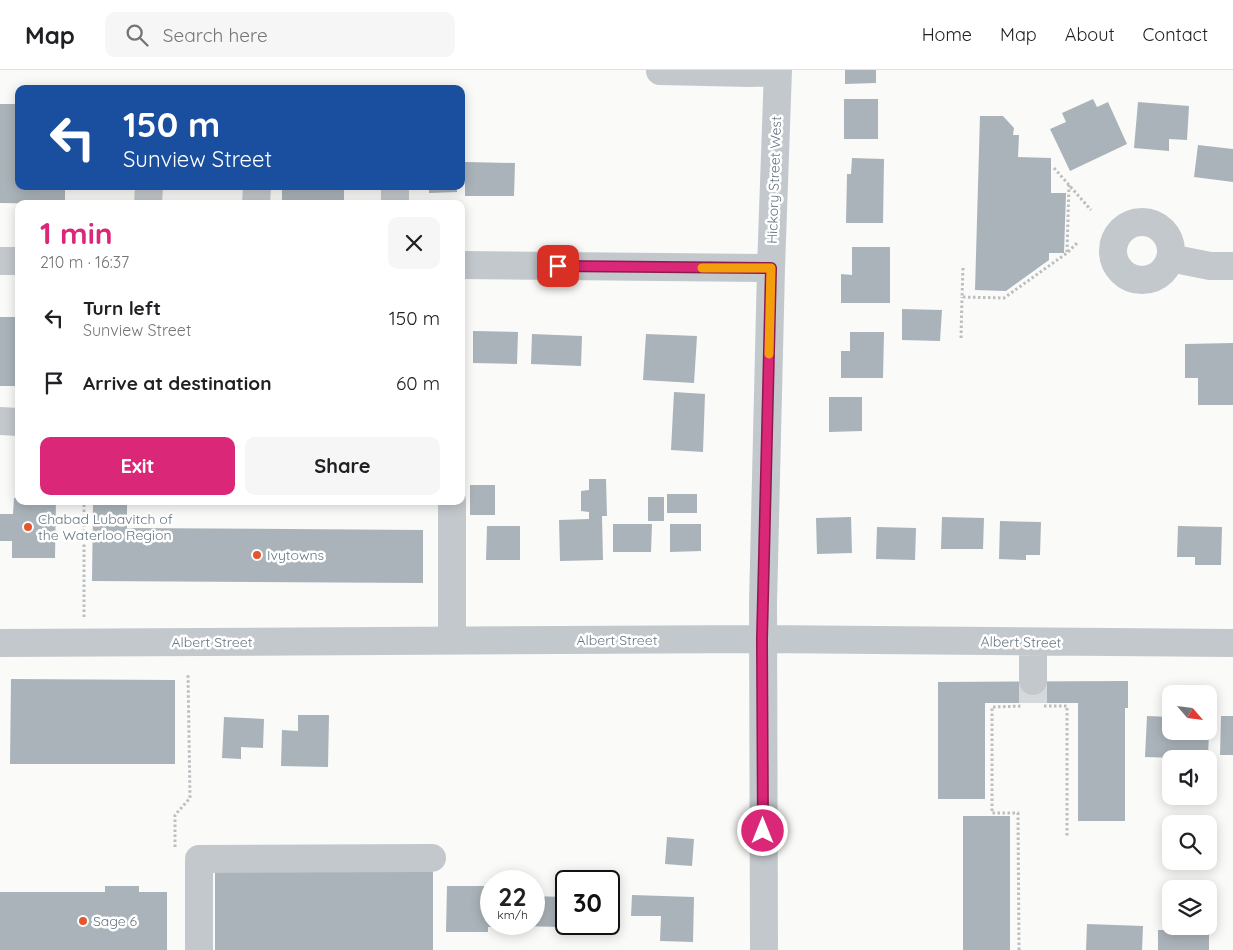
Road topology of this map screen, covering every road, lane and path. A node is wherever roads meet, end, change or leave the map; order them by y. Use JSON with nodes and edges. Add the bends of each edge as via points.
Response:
{"nodes":[{"id":1,"x":660,"y":70,"type":"edge"},
{"id":2,"x":778,"y":71,"type":"edge"},
{"id":3,"x":1054,"y":168,"type":"dead end"},
{"id":4,"x":1069,"y":185,"type":"junction"},
{"id":5,"x":1091,"y":210,"type":"dead end"},
{"id":6,"x":1078,"y":242,"type":"dead end"},
{"id":7,"x":1067,"y":253,"type":"junction"},
{"id":8,"x":1170,"y":258,"type":"dead end"},
{"id":9,"x":0,"y":261,"type":"edge"},
{"id":10,"x":15,"y":261,"type":"edge"},
{"id":11,"x":465,"y":265,"type":"edge"},
{"id":12,"x":1233,"y":266,"type":"edge"},
{"id":13,"x":771,"y":268,"type":"junction"},
{"id":14,"x":964,"y":268,"type":"dead end"},
{"id":15,"x":962,"y":298,"type":"junction"},
{"id":16,"x":961,"y":338,"type":"dead end"},
{"id":17,"x":0,"y":421,"type":"edge"},
{"id":18,"x":15,"y":422,"type":"edge"},
{"id":19,"x":84,"y":505,"type":"edge"},
{"id":20,"x":452,"y":505,"type":"edge"},
{"id":21,"x":84,"y":618,"type":"dead end"},
{"id":22,"x":762,"y":639,"type":"junction"},
{"id":23,"x":452,"y":640,"type":"junction"},
{"id":24,"x":0,"y":642,"type":"edge"},
{"id":25,"x":1033,"y":642,"type":"junction"},
{"id":26,"x":1233,"y":643,"type":"edge"},
{"id":27,"x":188,"y":673,"type":"dead end"},
{"id":28,"x":1033,"y":682,"type":"tunnel mouth"},
{"id":29,"x":1022,"y":706,"type":"dead end"},
{"id":30,"x":1044,"y":706,"type":"dead end"},
{"id":31,"x":1067,"y":837,"type":"dead end"},
{"id":32,"x":175,"y":853,"type":"dead end"},
{"id":33,"x":432,"y":858,"type":"dead end"},
{"id":34,"x":199,"y":950,"type":"edge"},
{"id":35,"x":764,"y":950,"type":"edge"},
{"id":36,"x":1018,"y":950,"type":"edge"}],
"edges":[{"from":1,"to":2,"type":"street"},
{"from":2,"to":13,"type":"street","name":"Hickory Street West"},
{"from":3,"to":4,"type":"path"},
{"from":4,"to":5,"type":"path"},
{"from":4,"to":7,"type":"path"},
{"from":6,"to":7,"type":"path"},
{"from":7,"to":15,"type":"path","via":[[1004,298]]},
{"from":8,"to":12,"type":"street","via":[[1210,266]]},
{"from":9,"to":10,"type":"street"},
{"from":11,"to":13,"type":"street"},
{"from":13,"to":22,"type":"street","name":"Hickory Street West"},
{"from":14,"to":15,"type":"path"},
{"from":15,"to":16,"type":"path"},
{"from":17,"to":18,"type":"street"},
{"from":19,"to":21,"type":"path"},
{"from":20,"to":23,"type":"street"},
{"from":22,"to":23,"type":"street","name":"Albert Street"},
{"from":22,"to":25,"type":"street","name":"Albert Street"},
{"from":22,"to":35,"type":"street","name":"Hickory Street West"},
{"from":23,"to":24,"type":"street","name":"Albert Street"},
{"from":25,"to":26,"type":"street","name":"Albert Street"},
{"from":25,"to":28,"type":"street"},
{"from":27,"to":32,"type":"path","via":[[190,798],[175,815]]},
{"from":29,"to":36,"type":"path","via":[[992,706],[992,813],[1018,813]]},
{"from":30,"to":31,"type":"path","via":[[1067,706]]},
{"from":33,"to":34,"type":"street","via":[[199,859]]}]}
